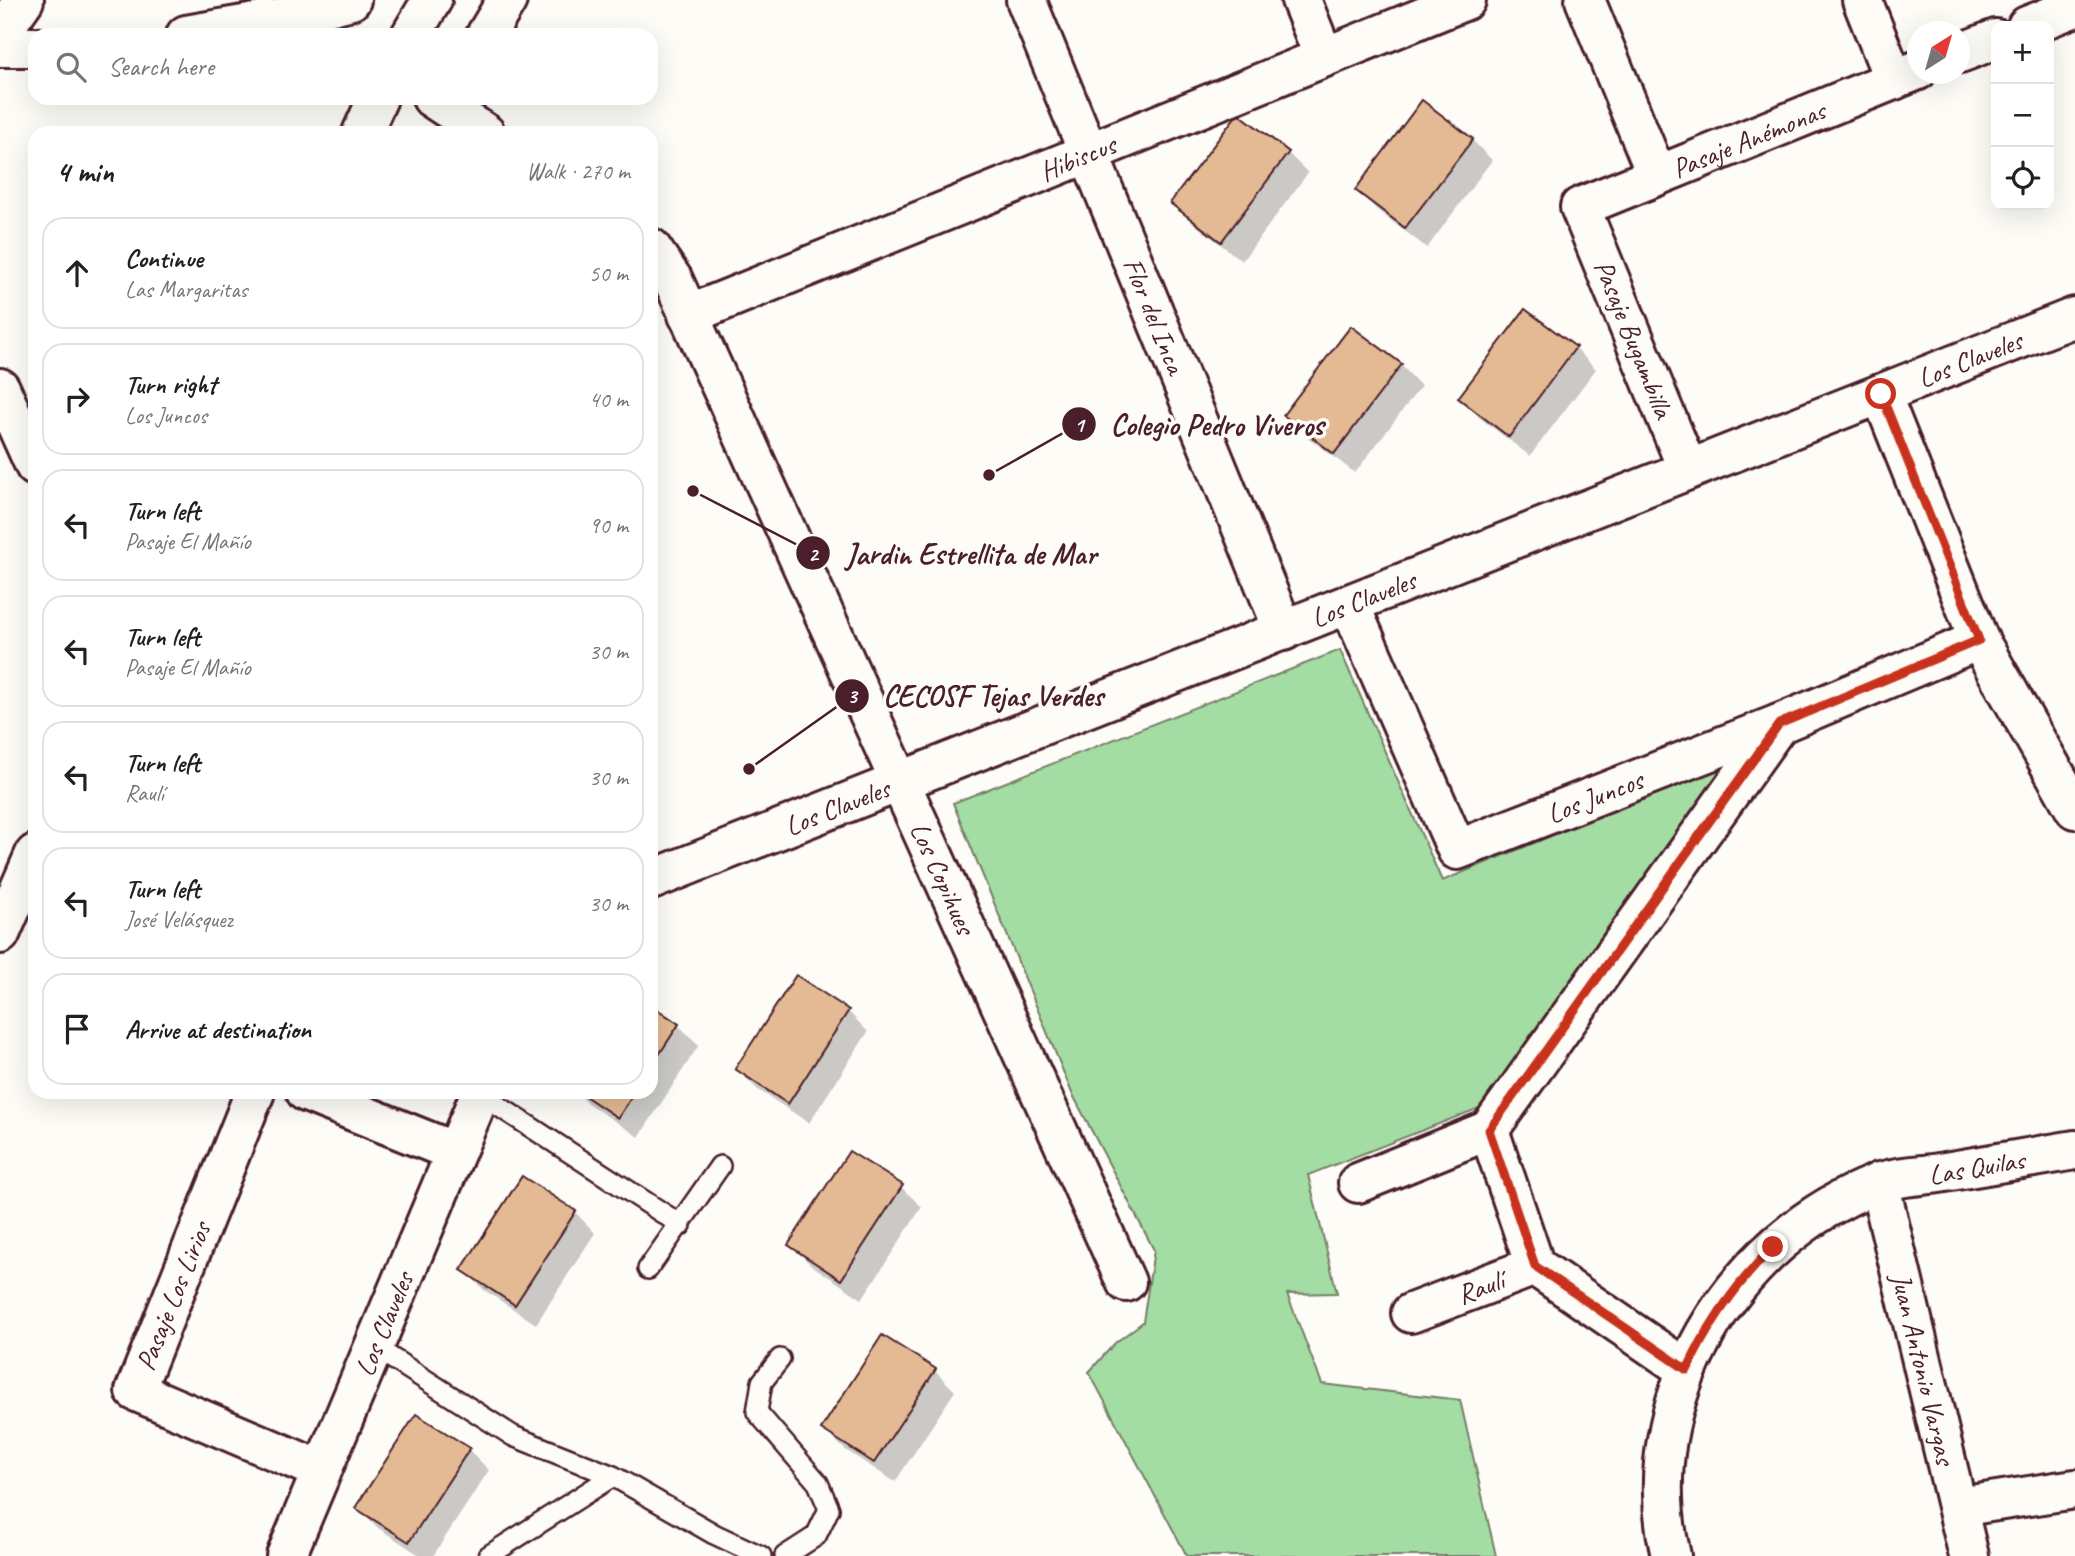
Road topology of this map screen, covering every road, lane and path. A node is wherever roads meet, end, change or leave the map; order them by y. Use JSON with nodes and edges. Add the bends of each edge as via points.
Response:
{"nodes":[{"id":1,"x":24,"y":0,"type":"edge"},
{"id":2,"x":351,"y":0,"type":"edge"},
{"id":3,"x":432,"y":0,"type":"edge"},
{"id":4,"x":507,"y":0,"type":"edge"},
{"id":5,"x":1026,"y":0,"type":"edge"},
{"id":6,"x":1301,"y":0,"type":"edge"},
{"id":7,"x":1466,"y":0,"type":"edge"},
{"id":8,"x":1585,"y":0,"type":"edge"},
{"id":9,"x":1861,"y":0,"type":"edge"},
{"id":10,"x":2075,"y":7,"type":"edge"},
{"id":11,"x":2040,"y":21,"type":"edge"},
{"id":12,"x":226,"y":28,"type":"edge"},
{"id":13,"x":415,"y":28,"type":"edge"},
{"id":14,"x":490,"y":28,"type":"edge"},
{"id":15,"x":0,"y":34,"type":"edge"},
{"id":16,"x":1991,"y":40,"type":"edge"},
{"id":17,"x":0,"y":47,"type":"edge"},
{"id":18,"x":28,"y":47,"type":"edge"},
{"id":19,"x":1970,"y":49,"type":"edge"},
{"id":20,"x":1324,"y":57,"type":"junction"},
{"id":21,"x":1906,"y":75,"type":"edge"},
{"id":22,"x":375,"y":105,"type":"edge"},
{"id":23,"x":440,"y":109,"type":"edge"},
{"id":24,"x":365,"y":126,"type":"edge"},
{"id":25,"x":472,"y":126,"type":"edge"},
{"id":26,"x":1088,"y":153,"type":"junction"},
{"id":27,"x":1657,"y":176,"type":"junction"},
{"id":28,"x":1580,"y":207,"type":"joint"},
{"id":29,"x":658,"y":258,"type":"edge"},
{"id":30,"x":688,"y":315,"type":"junction"},
{"id":31,"x":2075,"y":317,"type":"edge"},
{"id":32,"x":0,"y":387,"type":"edge"},
{"id":33,"x":1881,"y":394,"type":"junction"},
{"id":34,"x":28,"y":450,"type":"edge"},
{"id":35,"x":1688,"y":470,"type":"junction"},
{"id":36,"x":1350,"y":605,"type":"junction"},
{"id":37,"x":1284,"y":631,"type":"junction"},
{"id":38,"x":1979,"y":640,"type":"junction"},
{"id":39,"x":1779,"y":724,"type":"junction"},
{"id":40,"x":901,"y":783,"type":"junction"},
{"id":41,"x":2075,"y":809,"type":"edge"},
{"id":42,"x":28,"y":870,"type":"edge"},
{"id":43,"x":658,"y":877,"type":"edge"},
{"id":44,"x":0,"y":934,"type":"edge"},
{"id":45,"x":252,"y":1099,"type":"edge"},
{"id":46,"x":323,"y":1099,"type":"edge"},
{"id":47,"x":478,"y":1099,"type":"edge"},
{"id":48,"x":490,"y":1099,"type":"edge"},
{"id":49,"x":1489,"y":1130,"type":"junction"},
{"id":50,"x":2075,"y":1150,"type":"edge"},
{"id":51,"x":454,"y":1152,"type":"junction"},
{"id":52,"x":720,"y":1166,"type":"dead end"},
{"id":53,"x":1879,"y":1182,"type":"junction"},
{"id":54,"x":1358,"y":1183,"type":"dead end"},
{"id":55,"x":681,"y":1225,"type":"junction"},
{"id":56,"x":1535,"y":1266,"type":"junction"},
{"id":57,"x":648,"y":1269,"type":"dead end"},
{"id":58,"x":1126,"y":1282,"type":"dead end"},
{"id":59,"x":1411,"y":1313,"type":"dead end"},
{"id":60,"x":373,"y":1346,"type":"junction"},
{"id":61,"x":780,"y":1359,"type":"dead end"},
{"id":62,"x":1687,"y":1370,"type":"junction"},
{"id":63,"x":320,"y":1470,"type":"junction"},
{"id":64,"x":613,"y":1476,"type":"junction"},
{"id":65,"x":2075,"y":1489,"type":"edge"},
{"id":66,"x":1958,"y":1507,"type":"junction"},
{"id":67,"x":286,"y":1556,"type":"edge"},
{"id":68,"x":488,"y":1556,"type":"edge"},
{"id":69,"x":761,"y":1556,"type":"edge"},
{"id":70,"x":785,"y":1556,"type":"edge"},
{"id":71,"x":1671,"y":1556,"type":"edge"},
{"id":72,"x":1969,"y":1556,"type":"edge"}],
"edges":[{"from":1,"to":15,"type":"street"},
{"from":2,"to":12,"type":"street"},
{"from":3,"to":13,"type":"street"},
{"from":4,"to":14,"type":"street"},
{"from":5,"to":26,"type":"street","name":"Flor del Inca"},
{"from":6,"to":20,"type":"street"},
{"from":7,"to":20,"type":"street","name":"Hibiscus"},
{"from":8,"to":27,"type":"street"},
{"from":9,"to":21,"type":"street"},
{"from":10,"to":11,"type":"street"},
{"from":16,"to":19,"type":"street"},
{"from":17,"to":18,"type":"street"},
{"from":20,"to":26,"type":"street","name":"Hibiscus"},
{"from":21,"to":27,"type":"street","name":"Pasaje Anémonas"},
{"from":22,"to":24,"type":"street"},
{"from":23,"to":25,"type":"street"},
{"from":26,"to":30,"type":"street","name":"Hibiscus"},
{"from":26,"to":37,"type":"street","name":"Flor del Inca"},
{"from":27,"to":28,"type":"street","name":"Pasaje Anémonas"},
{"from":28,"to":35,"type":"street","name":"Pasaje Bugambilla"},
{"from":29,"to":30,"type":"street","name":"Los Copihues"},
{"from":30,"to":40,"type":"street","name":"Los Copihues"},
{"from":31,"to":33,"type":"street","name":"Los Claveles"},
{"from":32,"to":34,"type":"street"},
{"from":33,"to":35,"type":"street","name":"Los Claveles"},
{"from":33,"to":38,"type":"street"},
{"from":35,"to":36,"type":"street","name":"Los Claveles"},
{"from":36,"to":37,"type":"street","name":"Los Claveles"},
{"from":36,"to":39,"type":"street","name":"Los Juncos","via":[[1457,850]]},
{"from":37,"to":40,"type":"street","name":"Los Claveles"},
{"from":38,"to":39,"type":"street","name":"Los Juncos"},
{"from":38,"to":41,"type":"street"},
{"from":39,"to":49,"type":"street"},
{"from":40,"to":43,"type":"street","name":"Los Claveles"},
{"from":40,"to":58,"type":"street","name":"Los Copihues"},
{"from":42,"to":44,"type":"street"},
{"from":45,"to":63,"type":"street","name":"Pasaje Los Lirios","via":[[135,1391]]},
{"from":46,"to":51,"type":"street"},
{"from":47,"to":51,"type":"street","name":"Los Claveles"},
{"from":48,"to":55,"type":"lane"},
{"from":49,"to":54,"type":"street"},
{"from":49,"to":56,"type":"street"},
{"from":50,"to":53,"type":"street","name":"Las Quilas"},
{"from":51,"to":60,"type":"street","name":"Los Claveles"},
{"from":52,"to":55,"type":"lane"},
{"from":53,"to":62,"type":"street","name":"Las Quilas","via":[[1805,1221],[1773,1247],[1718,1310]]},
{"from":53,"to":66,"type":"street","name":"Juan Antonio Vargas"},
{"from":55,"to":57,"type":"lane"},
{"from":56,"to":59,"type":"street","name":"Raulí"},
{"from":56,"to":62,"type":"street","name":"Raulí"},
{"from":60,"to":63,"type":"street","name":"Los Claveles"},
{"from":60,"to":64,"type":"lane","via":[[513,1436]]},
{"from":61,"to":70,"type":"lane","via":[[762,1382],[757,1412],[818,1483],[829,1509],[816,1536]]},
{"from":62,"to":71,"type":"street","name":"Las Quilas","via":[[1666,1450],[1663,1491]]},
{"from":63,"to":67,"type":"street","name":"Los Claveles"},
{"from":64,"to":68,"type":"lane"},
{"from":64,"to":69,"type":"lane"},
{"from":65,"to":66,"type":"street"},
{"from":66,"to":72,"type":"street","name":"Juan Antonio Vargas"}]}
